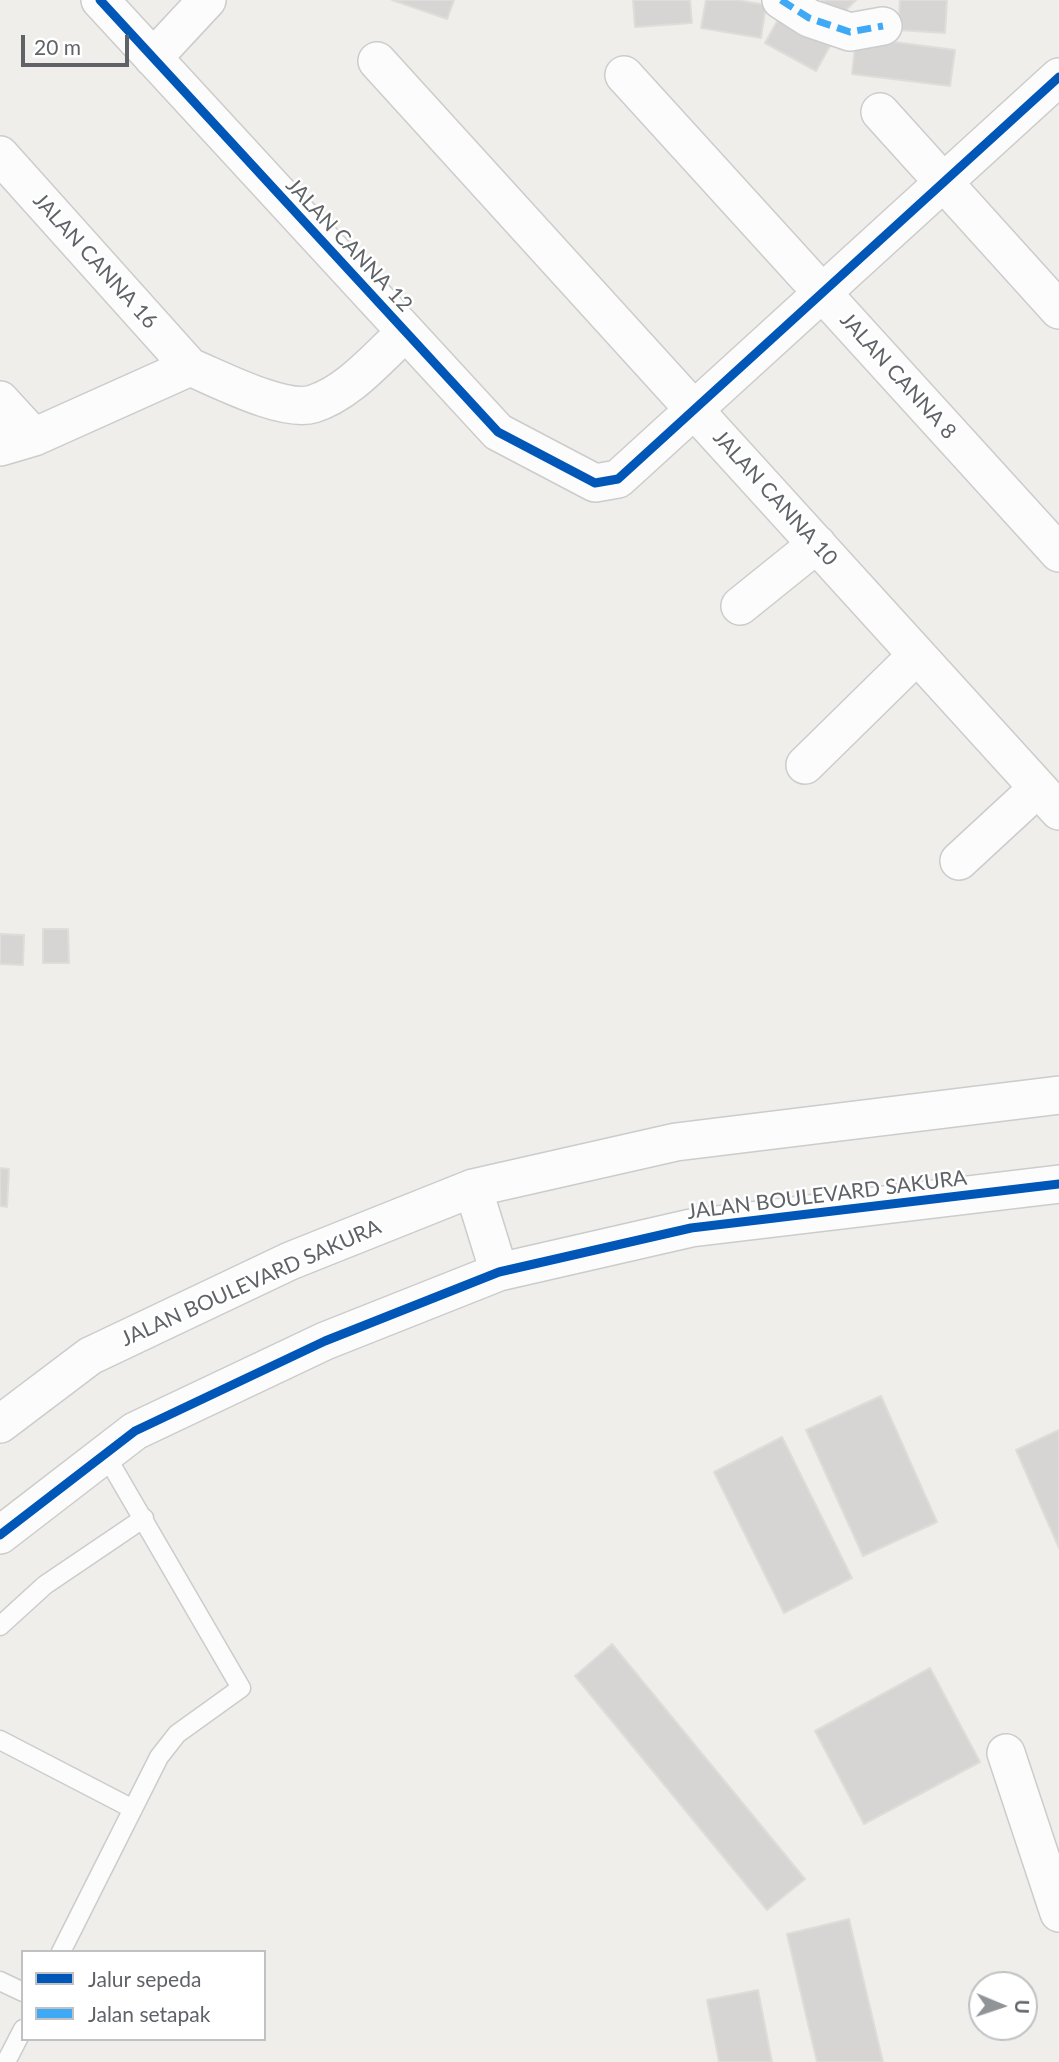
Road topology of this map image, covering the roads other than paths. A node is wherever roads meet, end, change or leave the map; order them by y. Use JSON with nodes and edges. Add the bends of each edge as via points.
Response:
{"nodes":[{"id":1,"x":100,"y":0,"type":"edge"},
{"id":2,"x":207,"y":0,"type":"edge"},
{"id":3,"x":781,"y":0,"type":"edge"},
{"id":4,"x":883,"y":26,"type":"dead end"},
{"id":5,"x":153,"y":58,"type":"junction"},
{"id":6,"x":377,"y":61,"type":"dead end"},
{"id":7,"x":624,"y":75,"type":"dead end"},
{"id":8,"x":1059,"y":77,"type":"edge"},
{"id":9,"x":880,"y":112,"type":"dead end"},
{"id":10,"x":0,"y":155,"type":"edge"},
{"id":11,"x":943,"y":183,"type":"junction"},
{"id":12,"x":822,"y":293,"type":"junction"},
{"id":13,"x":1059,"y":310,"type":"edge"},
{"id":14,"x":406,"y":332,"type":"junction"},
{"id":15,"x":190,"y":368,"type":"junction"},
{"id":16,"x":0,"y":400,"type":"edge"},
{"id":17,"x":695,"y":410,"type":"junction"},
{"id":18,"x":17,"y":442,"type":"edge"},
{"id":19,"x":817,"y":544,"type":"junction"},
{"id":20,"x":1059,"y":553,"type":"edge"},
{"id":21,"x":740,"y":606,"type":"dead end"},
{"id":22,"x":917,"y":655,"type":"junction"},
{"id":23,"x":805,"y":765,"type":"dead end"},
{"id":24,"x":1049,"y":799,"type":"edge"},
{"id":25,"x":959,"y":861,"type":"dead end"},
{"id":26,"x":1059,"y":1095,"type":"edge"},
{"id":27,"x":1059,"y":1184,"type":"edge"},
{"id":28,"x":473,"y":1188,"type":"junction"},
{"id":29,"x":499,"y":1272,"type":"junction"},
{"id":30,"x":0,"y":1424,"type":"edge"},
{"id":31,"x":105,"y":1454,"type":"junction"},
{"id":32,"x":144,"y":1518,"type":"junction"},
{"id":33,"x":0,"y":1535,"type":"edge"},
{"id":34,"x":0,"y":1626,"type":"edge"},
{"id":35,"x":0,"y":1740,"type":"edge"},
{"id":36,"x":1006,"y":1753,"type":"dead end"},
{"id":37,"x":133,"y":1809,"type":"junction"},
{"id":38,"x":1059,"y":1913,"type":"edge"},
{"id":39,"x":62,"y":1950,"type":"edge"},
{"id":40,"x":0,"y":1981,"type":"edge"},
{"id":41,"x":21,"y":1991,"type":"edge"},
{"id":42,"x":21,"y":2033,"type":"edge"},
{"id":43,"x":6,"y":2062,"type":"edge"}],
"edges":[{"from":1,"to":5,"type":"street","name":"JALAN CANNA 12"},
{"from":2,"to":5,"type":"street"},
{"from":3,"to":4,"type":"street","via":[[809,18],[850,32]]},
{"from":5,"to":14,"type":"street","name":"JALAN CANNA 12"},
{"from":6,"to":17,"type":"street","name":"JALAN CANNA 10"},
{"from":7,"to":12,"type":"street","name":"JALAN CANNA 8"},
{"from":8,"to":11,"type":"street"},
{"from":9,"to":11,"type":"street"},
{"from":10,"to":15,"type":"street","name":"JALAN CANNA 16"},
{"from":11,"to":12,"type":"street"},
{"from":11,"to":13,"type":"street"},
{"from":12,"to":17,"type":"street"},
{"from":12,"to":20,"type":"street","name":"JALAN CANNA 8"},
{"from":14,"to":15,"type":"street","via":[[340,391],[310,405],[276,402]]},
{"from":14,"to":17,"type":"street","name":"JALAN CANNA 12","via":[[498,432],[595,483],[618,479]]},
{"from":15,"to":18,"type":"street"},
{"from":16,"to":18,"type":"street"},
{"from":17,"to":19,"type":"street","name":"JALAN CANNA 10"},
{"from":19,"to":21,"type":"street"},
{"from":19,"to":22,"type":"street","name":"JALAN CANNA 10"},
{"from":22,"to":23,"type":"street"},
{"from":22,"to":24,"type":"street","name":"JALAN CANNA 10"},
{"from":24,"to":25,"type":"street"},
{"from":26,"to":28,"type":"street","name":"JALAN BOULEVARD SAKURA","via":[[676,1142]]},
{"from":27,"to":29,"type":"street","name":"JALAN BOULEVARD SAKURA","via":[[691,1228]]},
{"from":28,"to":29,"type":"street"},
{"from":28,"to":30,"type":"street","name":"JALAN BOULEVARD SAKURA","via":[[290,1261],[90,1356]]},
{"from":29,"to":31,"type":"street","name":"JALAN BOULEVARD SAKURA","via":[[325,1341],[135,1431]]},
{"from":31,"to":32,"type":"lane"},
{"from":31,"to":33,"type":"street","name":"JALAN BOULEVARD SAKURA"},
{"from":32,"to":34,"type":"lane","via":[[45,1585]]},
{"from":32,"to":37,"type":"lane","via":[[241,1688],[177,1734],[159,1757]]},
{"from":35,"to":37,"type":"lane"},
{"from":36,"to":38,"type":"street"},
{"from":37,"to":39,"type":"lane"},
{"from":40,"to":41,"type":"lane"},
{"from":42,"to":43,"type":"lane"}]}
